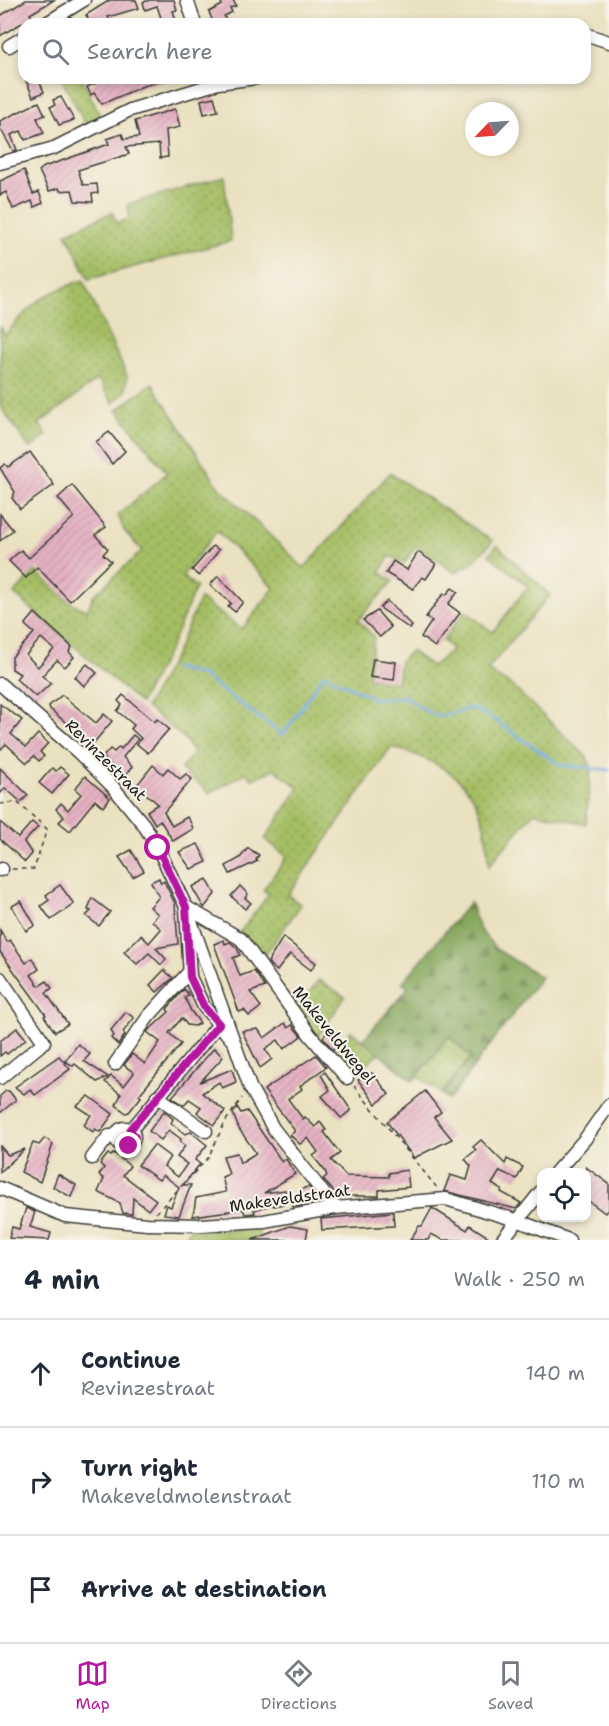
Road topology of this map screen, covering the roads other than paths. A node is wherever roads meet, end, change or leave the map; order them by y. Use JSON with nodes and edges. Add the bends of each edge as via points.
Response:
{"nodes":[{"id":1,"x":84,"y":0,"type":"edge"},
{"id":2,"x":187,"y":0,"type":"edge"},
{"id":3,"x":55,"y":18,"type":"edge"},
{"id":4,"x":193,"y":18,"type":"edge"},
{"id":5,"x":591,"y":36,"type":"edge"},
{"id":6,"x":18,"y":41,"type":"edge"},
{"id":7,"x":609,"y":42,"type":"edge"},
{"id":8,"x":9,"y":46,"type":"dead end"},
{"id":9,"x":208,"y":84,"type":"edge"},
{"id":10,"x":0,"y":163,"type":"edge"},
{"id":11,"x":0,"y":684,"type":"edge"},
{"id":12,"x":186,"y":907,"type":"junction"},
{"id":13,"x":189,"y":972,"type":"junction"},
{"id":14,"x":0,"y":978,"type":"edge"},
{"id":15,"x":219,"y":1024,"type":"junction"},
{"id":16,"x":233,"y":1041,"type":"junction"},
{"id":17,"x":115,"y":1064,"type":"dead end"},
{"id":18,"x":0,"y":1078,"type":"edge"},
{"id":19,"x":347,"y":1078,"type":"road end"},
{"id":20,"x":157,"y":1096,"type":"junction"},
{"id":21,"x":609,"y":1105,"type":"edge"},
{"id":22,"x":206,"y":1131,"type":"dead end"},
{"id":23,"x":92,"y":1158,"type":"dead end"},
{"id":24,"x":560,"y":1168,"type":"edge"},
{"id":25,"x":0,"y":1188,"type":"edge"},
{"id":26,"x":537,"y":1196,"type":"edge"},
{"id":27,"x":335,"y":1208,"type":"junction"},
{"id":28,"x":516,"y":1220,"type":"junction"},
{"id":29,"x":502,"y":1240,"type":"edge"},
{"id":30,"x":569,"y":1240,"type":"edge"}],
"edges":[{"from":1,"to":3,"type":"street"},
{"from":2,"to":4,"type":"street"},
{"from":5,"to":7,"type":"street"},
{"from":6,"to":8,"type":"street"},
{"from":9,"to":10,"type":"street","via":[[130,110],[54,148]]},
{"from":11,"to":12,"type":"street","name":"Revinzestraat","via":[[78,752],[128,804],[158,848]]},
{"from":12,"to":13,"type":"street","name":"Revinzestraat"},
{"from":12,"to":16,"type":"street","name":"Revinzestraat"},
{"from":12,"to":19,"type":"street","name":"Makeveldwegel","via":[[241,939],[310,1035]]},
{"from":13,"to":15,"type":"street","name":"Revinzestraat","via":[[201,1002]]},
{"from":13,"to":17,"type":"street","via":[[148,1017]]},
{"from":14,"to":18,"type":"street","via":[[44,1042]]},
{"from":15,"to":16,"type":"street","name":"Revinzestraat"},
{"from":15,"to":20,"type":"street"},
{"from":16,"to":27,"type":"street","name":"Revinzestraat","via":[[250,1087],[273,1128]]},
{"from":20,"to":22,"type":"street"},
{"from":20,"to":23,"type":"street","via":[[130,1130],[135,1137],[129,1146],[118,1144],[116,1136],[109,1136]]},
{"from":21,"to":24,"type":"street"},
{"from":25,"to":27,"type":"street","name":"Makeveldstraat","via":[[65,1216],[147,1224],[264,1221]]},
{"from":26,"to":28,"type":"street"},
{"from":27,"to":28,"type":"street","name":"Makeveldstraat","via":[[446,1199]]},
{"from":28,"to":29,"type":"street"},
{"from":28,"to":30,"type":"street","name":"Makeveldstraat"}]}
